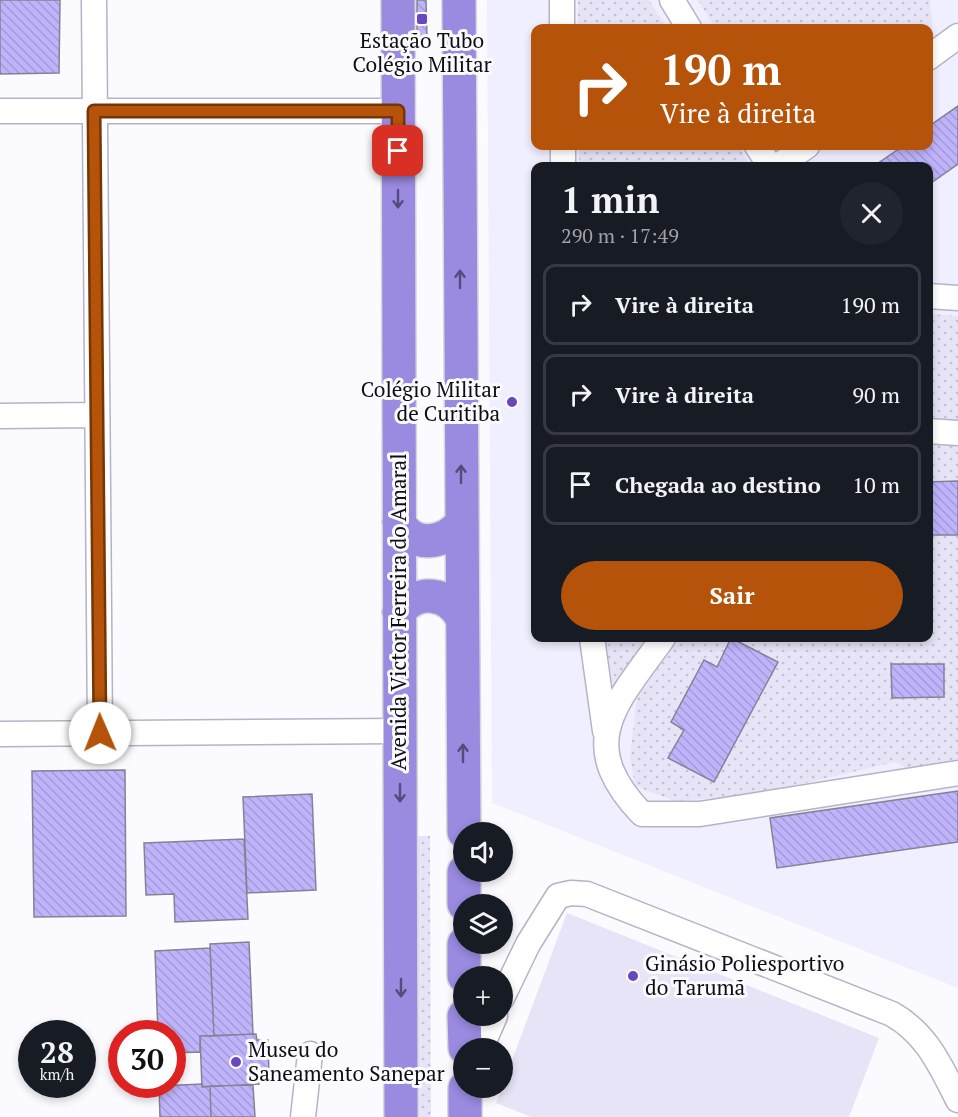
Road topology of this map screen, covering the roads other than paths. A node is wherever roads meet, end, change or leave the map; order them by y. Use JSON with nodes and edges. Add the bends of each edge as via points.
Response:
{"nodes":[{"id":1,"x":93,"y":0,"type":"edge"},
{"id":2,"x":398,"y":0,"type":"edge"},
{"id":3,"x":459,"y":0,"type":"edge"},
{"id":4,"x":562,"y":0,"type":"edge"},
{"id":5,"x":672,"y":0,"type":"edge"},
{"id":6,"x":562,"y":24,"type":"edge"},
{"id":7,"x":687,"y":24,"type":"edge"},
{"id":8,"x":958,"y":36,"type":"edge"},
{"id":9,"x":933,"y":54,"type":"edge"},
{"id":10,"x":0,"y":111,"type":"edge"},
{"id":11,"x":94,"y":111,"type":"junction"},
{"id":12,"x":398,"y":111,"type":"junction"},
{"id":13,"x":801,"y":150,"type":"edge"},
{"id":14,"x":784,"y":162,"type":"edge"},
{"id":15,"x":933,"y":296,"type":"edge"},
{"id":16,"x":958,"y":298,"type":"edge"},
{"id":17,"x":95,"y":415,"type":"junction"},
{"id":18,"x":0,"y":416,"type":"edge"},
{"id":19,"x":933,"y":431,"type":"edge"},
{"id":20,"x":958,"y":433,"type":"edge"},
{"id":21,"x":399,"y":522,"type":"junction"},
{"id":22,"x":462,"y":522,"type":"junction"},
{"id":23,"x":399,"y":612,"type":"junction"},
{"id":24,"x":462,"y":618,"type":"junction"},
{"id":25,"x":593,"y":642,"type":"edge"},
{"id":26,"x":660,"y":642,"type":"edge"},
{"id":27,"x":400,"y":731,"type":"junction"},
{"id":28,"x":605,"y":731,"type":"junction"},
{"id":29,"x":100,"y":733,"type":"junction"},
{"id":30,"x":0,"y":734,"type":"edge"},
{"id":31,"x":958,"y":773,"type":"edge"},
{"id":32,"x":464,"y":822,"type":"edge"},
{"id":33,"x":513,"y":975,"type":"edge"},
{"id":34,"x":310,"y":1054,"type":"dead end"},
{"id":35,"x":465,"y":1098,"type":"edge"},
{"id":36,"x":958,"y":1101,"type":"edge"},
{"id":37,"x":303,"y":1117,"type":"edge"},
{"id":38,"x":401,"y":1117,"type":"edge"},
{"id":39,"x":465,"y":1117,"type":"edge"}],
"edges":[{"from":1,"to":11,"type":"street"},
{"from":2,"to":12,"type":"highway","name":"Avenida Victor Ferreira do Amaral"},
{"from":22,"to":3,"type":"highway","one_way":true},
{"from":4,"to":6,"type":"street"},
{"from":5,"to":7,"type":"street"},
{"from":8,"to":9,"type":"street"},
{"from":10,"to":11,"type":"street"},
{"from":11,"to":12,"type":"street"},
{"from":11,"to":17,"type":"street"},
{"from":12,"to":21,"type":"highway","name":"Avenida Victor Ferreira do Amaral","one_way":true},
{"from":13,"to":14,"type":"street"},
{"from":15,"to":16,"type":"street"},
{"from":17,"to":18,"type":"street"},
{"from":17,"to":29,"type":"street"},
{"from":19,"to":20,"type":"street"},
{"from":21,"to":22,"type":"highway","via":[[409,534],[428,541],[448,536]]},
{"from":21,"to":23,"type":"highway","name":"Avenida Victor Ferreira do Amaral"},
{"from":22,"to":24,"type":"highway"},
{"from":23,"to":24,"type":"highway","via":[[413,599],[432,596],[450,602]]},
{"from":23,"to":27,"type":"highway","name":"Avenida Victor Ferreira do Amaral"},
{"from":32,"to":24,"type":"highway","one_way":true},
{"from":25,"to":28,"type":"street"},
{"from":26,"to":28,"type":"street","via":[[620,700]]},
{"from":27,"to":29,"type":"street"},
{"from":27,"to":38,"type":"highway","name":"Avenida Victor Ferreira do Amaral","one_way":true},
{"from":28,"to":31,"type":"street","via":[[607,756],[621,791],[642,814],[700,814]]},
{"from":29,"to":30,"type":"street"},
{"from":33,"to":36,"type":"street","via":[[558,896],[571,892],[587,894],[892,1014],[916,1030],[931,1047]]},
{"from":34,"to":37,"type":"street"},
{"from":35,"to":39,"type":"highway"}]}
